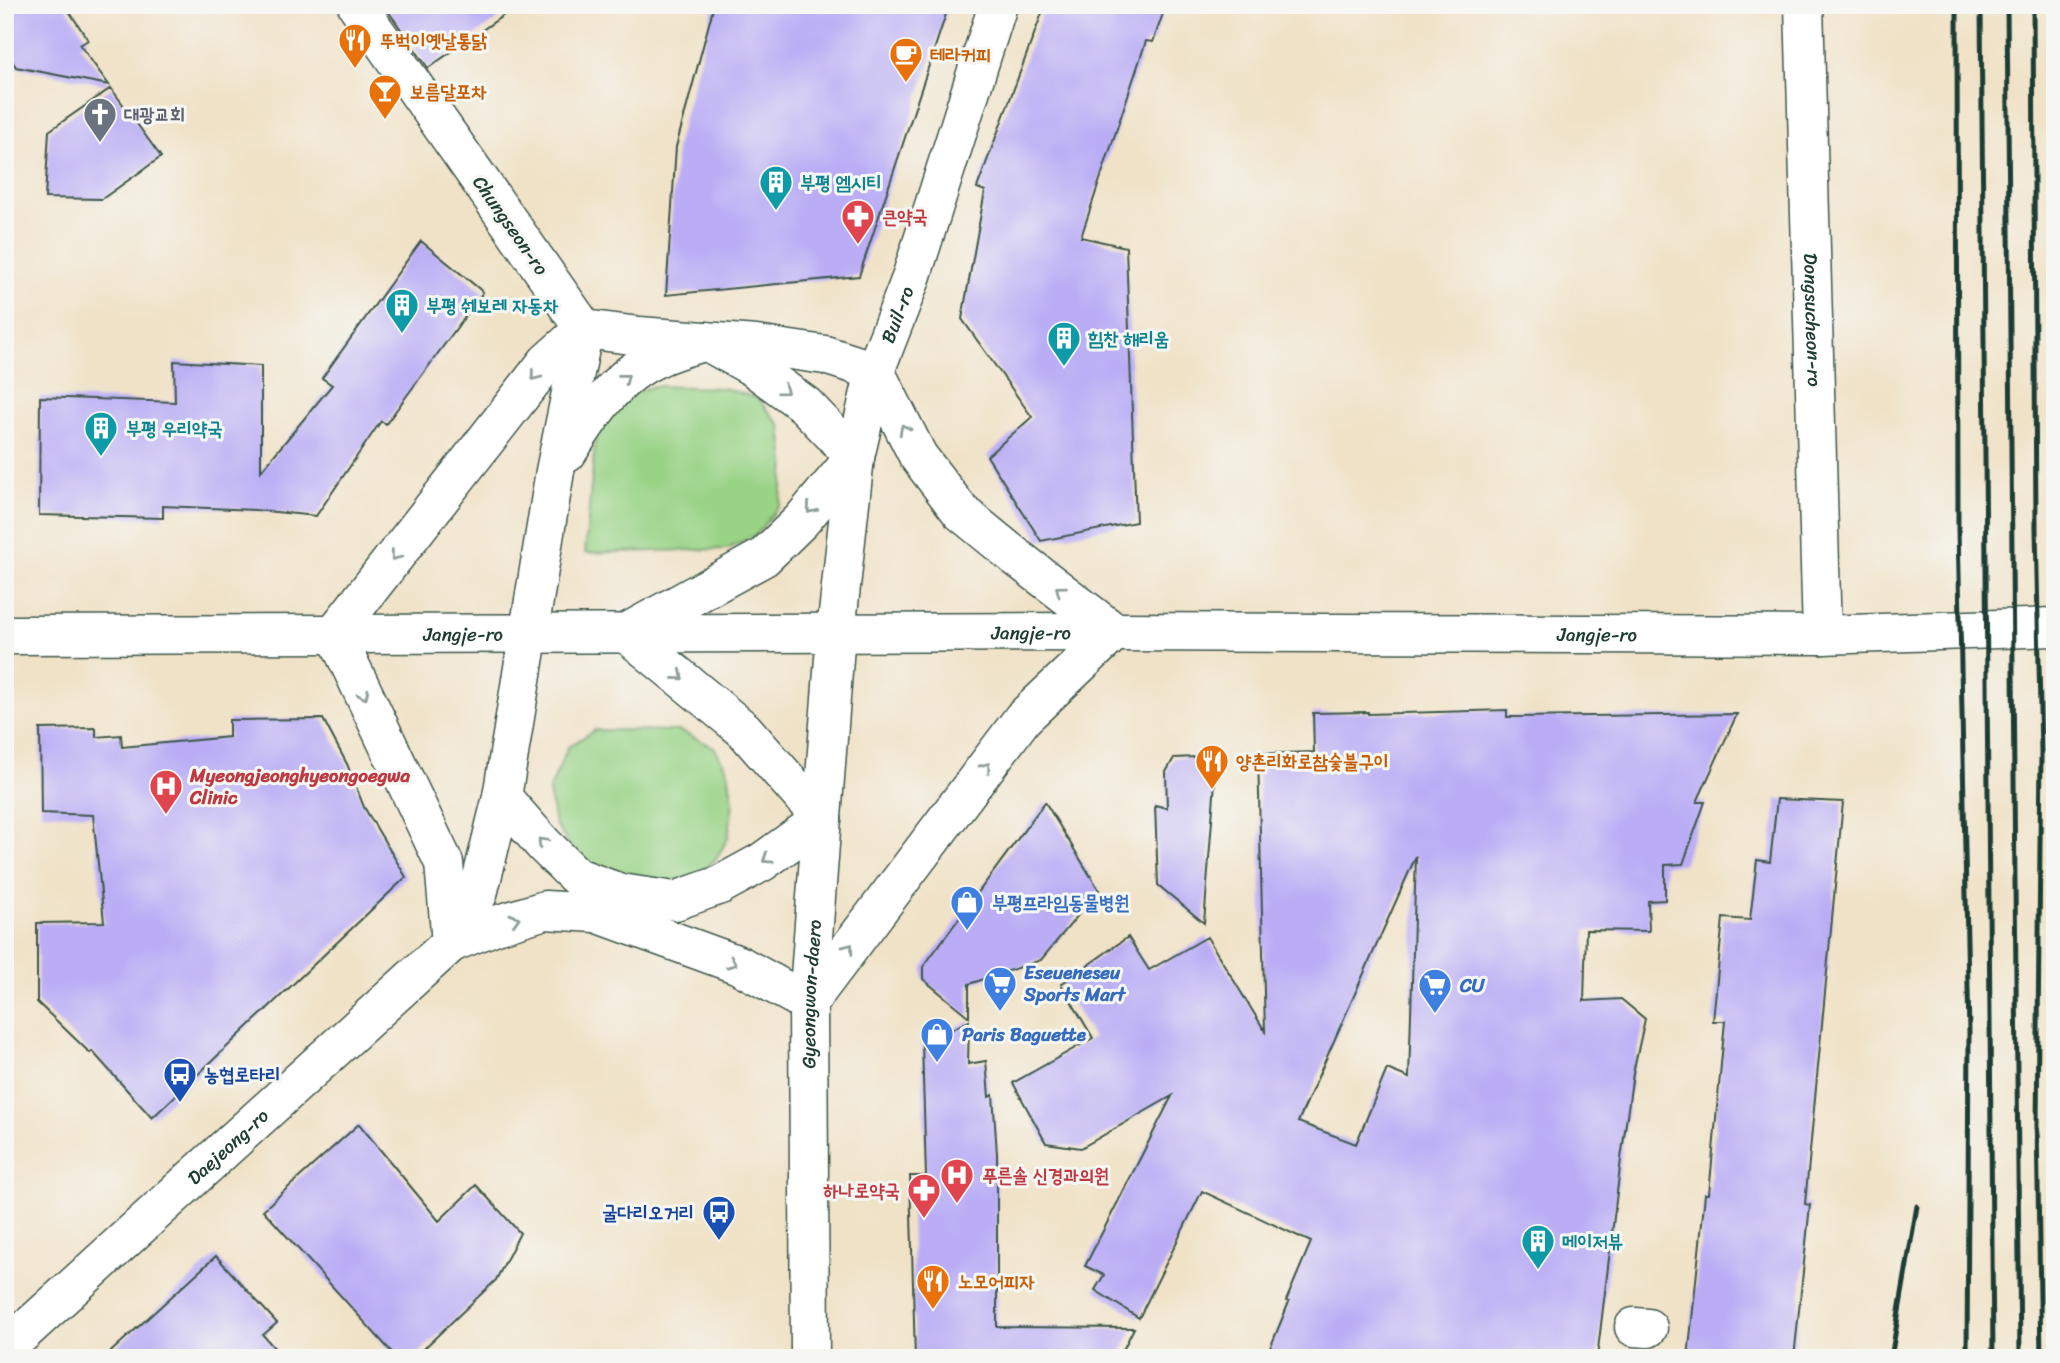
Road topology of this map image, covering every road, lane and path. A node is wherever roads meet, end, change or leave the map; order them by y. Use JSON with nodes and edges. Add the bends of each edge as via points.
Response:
{"nodes":[{"id":1,"x":357,"y":5,"type":"edge"},
{"id":2,"x":998,"y":5,"type":"edge"},
{"id":3,"x":1804,"y":5,"type":"edge"},
{"id":4,"x":584,"y":329,"type":"junction"},
{"id":5,"x":706,"y":341,"type":"junction"},
{"id":6,"x":875,"y":371,"type":"junction"},
{"id":7,"x":855,"y":457,"type":"junction"},
{"id":8,"x":555,"y":471,"type":"junction"},
{"id":9,"x":2055,"y":628,"type":"edge"},
{"id":10,"x":836,"y":632,"type":"junction"},
{"id":11,"x":1114,"y":632,"type":"junction"},
{"id":12,"x":335,"y":633,"type":"junction"},
{"id":13,"x":527,"y":633,"type":"junction"},
{"id":14,"x":626,"y":633,"type":"junction"},
{"id":15,"x":5,"y":635,"type":"edge"},
{"id":16,"x":1822,"y":635,"type":"junction"},
{"id":17,"x":502,"y":797,"type":"junction"},
{"id":18,"x":822,"y":819,"type":"junction"},
{"id":19,"x":451,"y":943,"type":"junction"},
{"id":20,"x":808,"y":1003,"type":"junction"},
{"id":21,"x":5,"y":1349,"type":"edge"},
{"id":22,"x":810,"y":1358,"type":"edge"}],
"edges":[{"from":1,"to":4,"type":"street","name":"Chungseon-ro"},
{"from":2,"to":6,"type":"street","name":"Buil-ro","via":[[910,281]]},
{"from":3,"to":16,"type":"street","name":"Dongsucheon-ro"},
{"from":4,"to":5,"type":"street"},
{"from":4,"to":8,"type":"street"},
{"from":4,"to":12,"type":"street","one_way":true,"via":[[547,362]]},
{"from":5,"to":6,"type":"street","via":[[825,355]]},
{"from":5,"to":7,"type":"street","one_way":true,"via":[[805,405]]},
{"from":8,"to":5,"type":"street","one_way":true,"via":[[592,412],[623,378],[658,357]]},
{"from":6,"to":7,"type":"street","name":"Buil-ro"},
{"from":11,"to":6,"type":"street","one_way":true,"via":[[961,512],[918,456]]},
{"from":7,"to":10,"type":"street","name":"Buil-ro"},
{"from":7,"to":14,"type":"street","one_way":true,"via":[[764,557]]},
{"from":8,"to":13,"type":"street"},
{"from":9,"to":16,"type":"street","name":"Jangje-ro"},
{"from":10,"to":11,"type":"street","name":"Jangje-ro"},
{"from":10,"to":14,"type":"street","name":"Jangje-ro"},
{"from":10,"to":18,"type":"street","name":"Gyeongwon-daero"},
{"from":11,"to":16,"type":"street","name":"Jangje-ro"},
{"from":20,"to":11,"type":"street","one_way":true,"via":[[1023,718]]},
{"from":12,"to":13,"type":"street","name":"Jangje-ro"},
{"from":12,"to":15,"type":"street","name":"Jangje-ro"},
{"from":12,"to":19,"type":"street","one_way":true,"via":[[444,863]]},
{"from":13,"to":14,"type":"street","name":"Jangje-ro"},
{"from":13,"to":17,"type":"street"},
{"from":14,"to":18,"type":"street","one_way":true,"via":[[744,730]]},
{"from":18,"to":17,"type":"street","one_way":true,"via":[[762,862],[720,885],[675,901],[620,893],[577,877]]},
{"from":17,"to":19,"type":"street","via":[[478,894]]},
{"from":18,"to":20,"type":"street","name":"Gyeongwon-daero"},
{"from":19,"to":20,"type":"street","one_way":true,"via":[[545,910],[596,913],[739,965]]},
{"from":19,"to":21,"type":"street","name":"Daejeong-ro"},
{"from":20,"to":22,"type":"street","name":"Gyeongwon-daero"}]}
